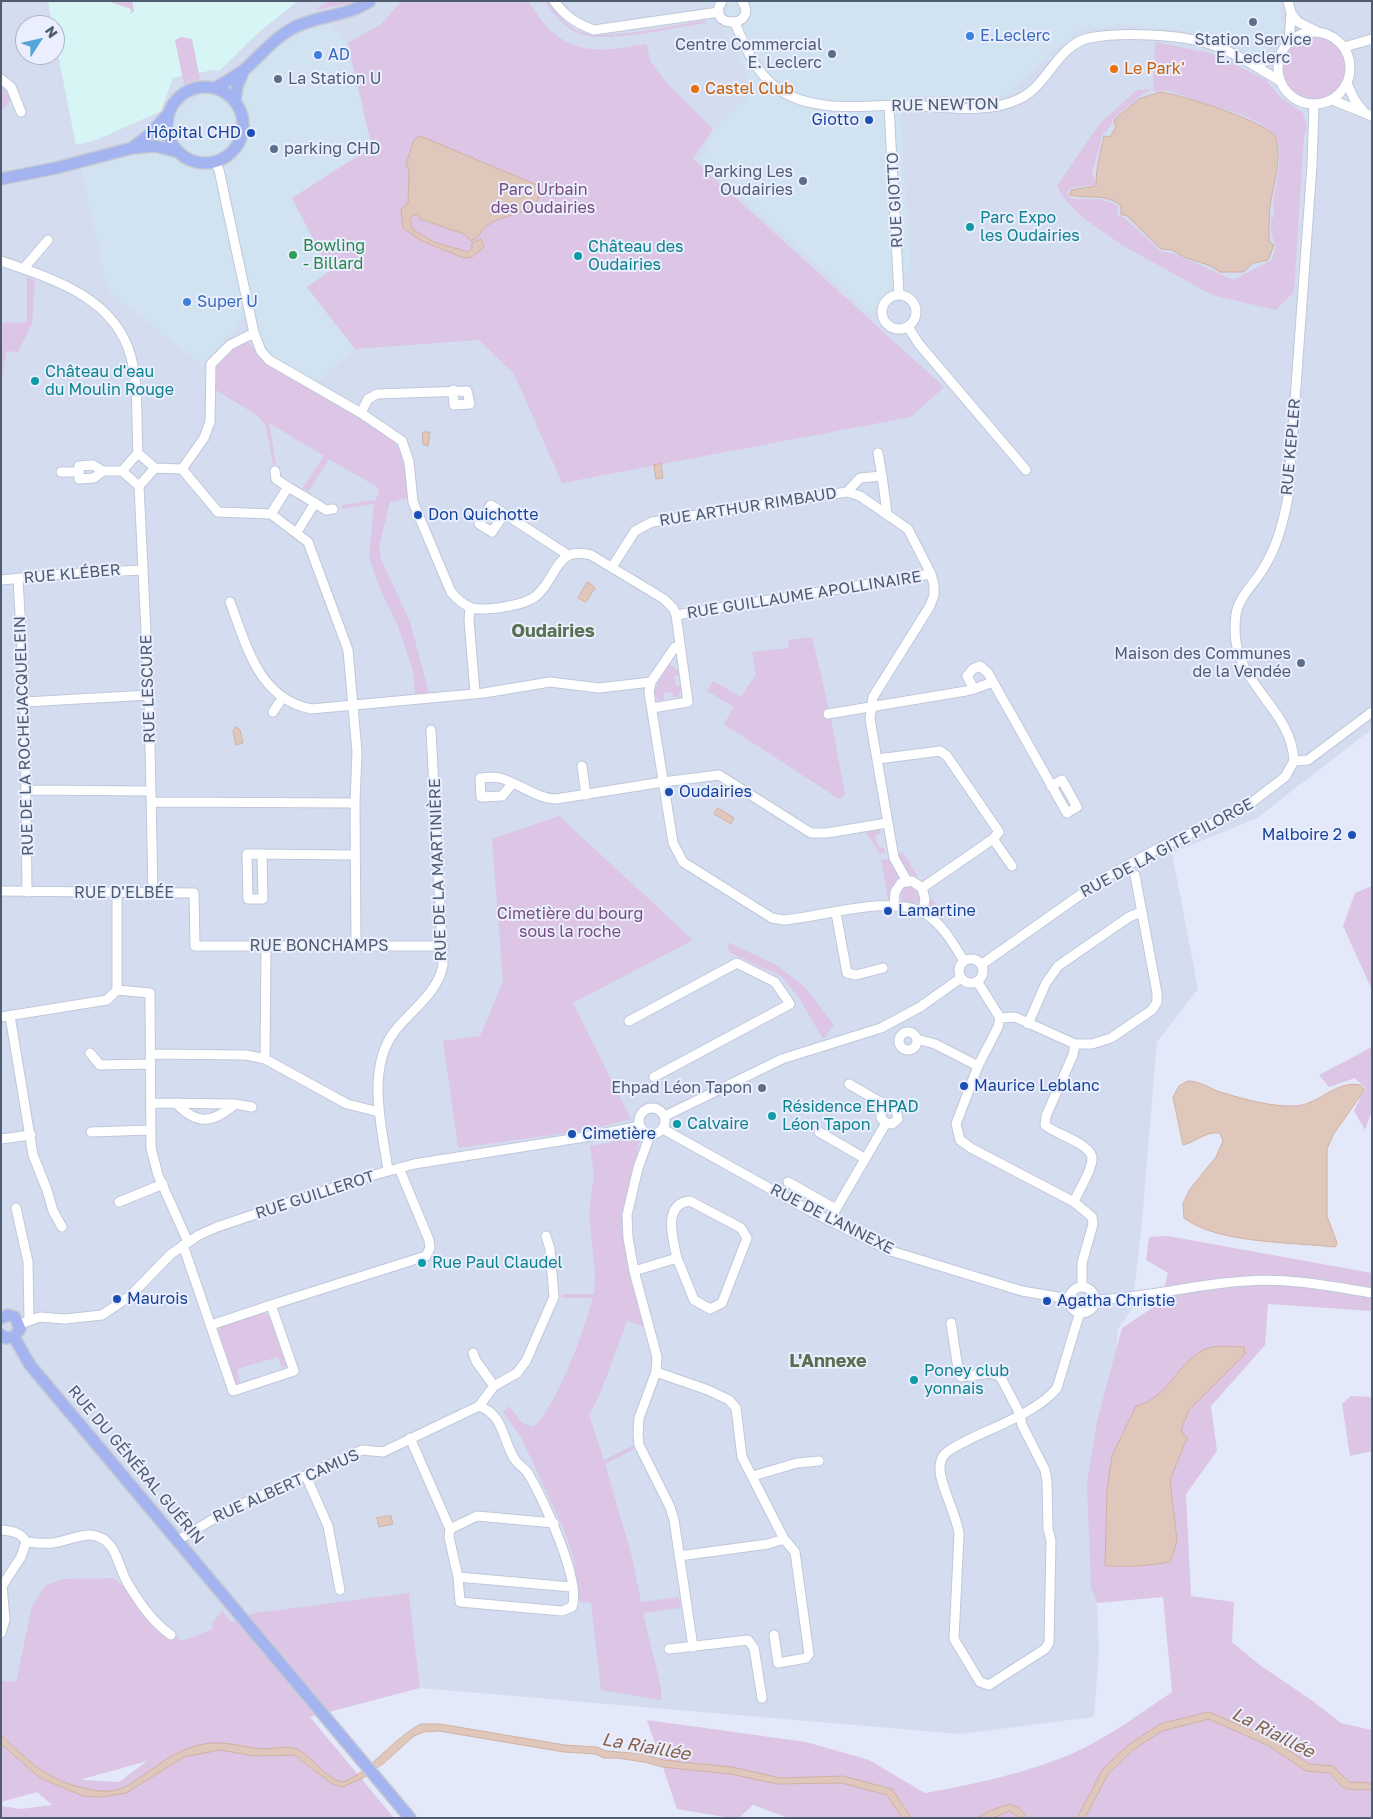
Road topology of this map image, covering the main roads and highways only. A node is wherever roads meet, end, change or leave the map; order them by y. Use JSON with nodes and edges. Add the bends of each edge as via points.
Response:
{"nodes":[{"id":1,"x":370,"y":1,"type":"edge"},
{"id":2,"x":244,"y":70,"type":"junction"},
{"id":3,"x":219,"y":86,"type":"junction"},
{"id":4,"x":235,"y":101,"type":"junction"},
{"id":5,"x":168,"y":114,"type":"junction"},
{"id":6,"x":132,"y":148,"type":"junction"},
{"id":7,"x":178,"y":152,"type":"junction"},
{"id":8,"x":1,"y":180,"type":"edge"},
{"id":9,"x":1,"y":1318,"type":"edge"},
{"id":10,"x":1,"y":1335,"type":"edge"},
{"id":11,"x":14,"y":1337,"type":"junction"},
{"id":12,"x":410,"y":1818,"type":"edge"}],
"edges":[{"from":1,"to":2,"type":"main road","via":[[360,8],[305,22],[289,30]]},
{"from":2,"to":3,"type":"main road"},
{"from":2,"to":4,"type":"main road"},
{"from":3,"to":4,"type":"main road"},
{"from":3,"to":5,"type":"main road","via":[[189,90],[175,100]]},
{"from":4,"to":7,"type":"main road","via":[[243,124],[235,148],[215,161],[202,162]]},
{"from":5,"to":6,"type":"main road"},
{"from":5,"to":7,"type":"main road","via":[[168,135]]},
{"from":6,"to":7,"type":"main road","via":[[155,146]]},
{"from":6,"to":8,"type":"main road"},
{"from":9,"to":11,"type":"main road","via":[[12,1316],[24,1322]]},
{"from":10,"to":11,"type":"main road"},
{"from":11,"to":12,"type":"main road","name":"RUE DU GÉNÉRAL GUÉRIN","via":[[30,1365]]}]}
